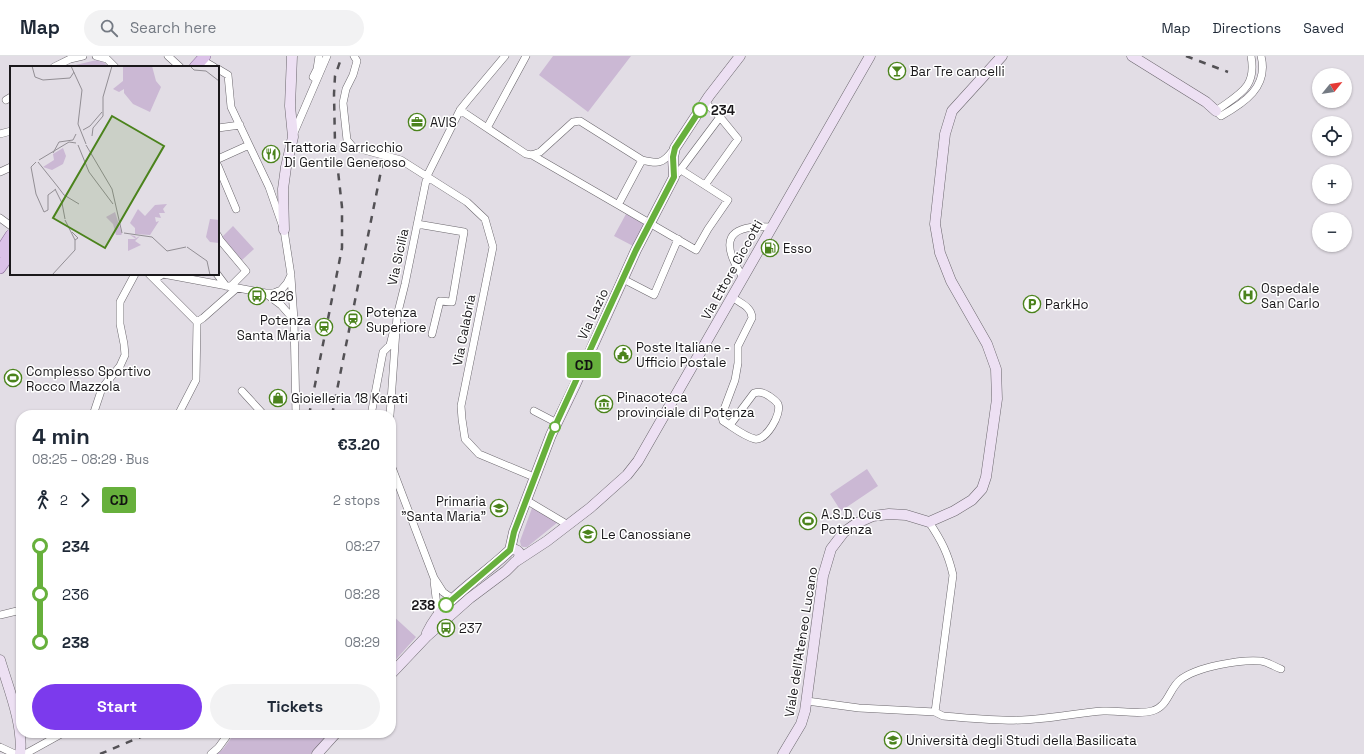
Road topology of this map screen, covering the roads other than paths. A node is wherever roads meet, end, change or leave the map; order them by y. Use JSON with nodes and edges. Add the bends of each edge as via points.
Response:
{"nodes":[{"id":1,"x":83,"y":56,"type":"edge"},
{"id":2,"x":96,"y":56,"type":"edge"},
{"id":3,"x":169,"y":56,"type":"edge"},
{"id":4,"x":292,"y":56,"type":"edge"},
{"id":5,"x":319,"y":56,"type":"edge"},
{"id":6,"x":327,"y":56,"type":"edge"},
{"id":7,"x":354,"y":56,"type":"edge"},
{"id":8,"x":505,"y":56,"type":"edge"},
{"id":9,"x":510,"y":56,"type":"edge"},
{"id":10,"x":526,"y":56,"type":"edge"},
{"id":11,"x":740,"y":56,"type":"edge"},
{"id":12,"x":870,"y":56,"type":"edge"},
{"id":13,"x":1002,"y":56,"type":"edge"},
{"id":14,"x":1132,"y":56,"type":"edge"},
{"id":15,"x":1251,"y":56,"type":"edge"},
{"id":16,"x":1261,"y":56,"type":"edge"},
{"id":17,"x":201,"y":61,"type":"edge"},
{"id":18,"x":498,"y":63,"type":"junction"},
{"id":19,"x":56,"y":66,"type":"edge"},
{"id":20,"x":114,"y":66,"type":"edge"},
{"id":21,"x":179,"y":66,"type":"edge"},
{"id":22,"x":212,"y":66,"type":"edge"},
{"id":23,"x":219,"y":70,"type":"edge"},
{"id":24,"x":705,"y":102,"type":"junction"},
{"id":25,"x":290,"y":106,"type":"junction"},
{"id":26,"x":460,"y":110,"type":"junction"},
{"id":27,"x":1219,"y":113,"type":"junction"},
{"id":28,"x":720,"y":117,"type":"junction"},
{"id":29,"x":240,"y":125,"type":"junction"},
{"id":30,"x":219,"y":128,"type":"edge"},
{"id":31,"x":487,"y":128,"type":"junction"},
{"id":32,"x":10,"y":131,"type":"edge"},
{"id":33,"x":0,"y":134,"type":"edge"},
{"id":34,"x":292,"y":137,"type":"junction"},
{"id":35,"x":250,"y":145,"type":"junction"},
{"id":36,"x":675,"y":148,"type":"junction"},
{"id":37,"x":529,"y":155,"type":"junction"},
{"id":38,"x":219,"y":159,"type":"edge"},
{"id":39,"x":642,"y":160,"type":"junction"},
{"id":40,"x":10,"y":167,"type":"edge"},
{"id":41,"x":219,"y":168,"type":"edge"},
{"id":42,"x":0,"y":172,"type":"edge"},
{"id":43,"x":677,"y":174,"type":"junction"},
{"id":44,"x":426,"y":176,"type":"junction"},
{"id":45,"x":705,"y":185,"type":"junction"},
{"id":46,"x":618,"y":205,"type":"junction"},
{"id":47,"x":236,"y":209,"type":"dead end"},
{"id":48,"x":0,"y":218,"type":"edge"},
{"id":49,"x":650,"y":223,"type":"junction"},
{"id":50,"x":417,"y":224,"type":"junction"},
{"id":51,"x":10,"y":225,"type":"edge"},
{"id":52,"x":771,"y":227,"type":"junction"},
{"id":53,"x":284,"y":230,"type":"junction"},
{"id":54,"x":10,"y":237,"type":"edge"},
{"id":55,"x":219,"y":239,"type":"edge"},
{"id":56,"x":678,"y":239,"type":"junction"},
{"id":57,"x":0,"y":252,"type":"edge"},
{"id":58,"x":10,"y":253,"type":"edge"},
{"id":59,"x":0,"y":268,"type":"edge"},
{"id":60,"x":131,"y":275,"type":"edge"},
{"id":61,"x":134,"y":275,"type":"edge"},
{"id":62,"x":218,"y":275,"type":"edge"},
{"id":63,"x":291,"y":275,"type":"junction"},
{"id":64,"x":152,"y":276,"type":"edge"},
{"id":65,"x":180,"y":276,"type":"edge"},
{"id":66,"x":191,"y":277,"type":"edge"},
{"id":67,"x":743,"y":278,"type":"junction"},
{"id":68,"x":623,"y":280,"type":"junction"},
{"id":69,"x":130,"y":284,"type":"junction"},
{"id":70,"x":231,"y":287,"type":"junction"},
{"id":71,"x":266,"y":294,"type":"junction"},
{"id":72,"x":732,"y":297,"type":"junction"},
{"id":73,"x":397,"y":316,"type":"junction"},
{"id":74,"x":294,"y":320,"type":"junction"},
{"id":75,"x":197,"y":322,"type":"junction"},
{"id":76,"x":432,"y":334,"type":"dead end"},
{"id":77,"x":242,"y":391,"type":"dead end"},
{"id":78,"x":95,"y":410,"type":"edge"},
{"id":79,"x":181,"y":410,"type":"edge"},
{"id":80,"x":259,"y":410,"type":"edge"},
{"id":81,"x":296,"y":410,"type":"edge"},
{"id":82,"x":372,"y":410,"type":"edge"},
{"id":83,"x":390,"y":410,"type":"edge"},
{"id":84,"x":534,"y":411,"type":"dead end"},
{"id":85,"x":557,"y":423,"type":"junction"},
{"id":86,"x":730,"y":425,"type":"junction"},
{"id":87,"x":534,"y":477,"type":"junction"},
{"id":88,"x":396,"y":478,"type":"edge"},
{"id":89,"x":526,"y":500,"type":"junction"},
{"id":90,"x":929,"y":522,"type":"junction"},
{"id":91,"x":568,"y":525,"type":"junction"},
{"id":92,"x":514,"y":555,"type":"junction"},
{"id":93,"x":434,"y":578,"type":"junction"},
{"id":94,"x":453,"y":599,"type":"junction"},
{"id":95,"x":16,"y":611,"type":"edge"},
{"id":96,"x":438,"y":614,"type":"junction"},
{"id":97,"x":0,"y":615,"type":"edge"},
{"id":98,"x":426,"y":637,"type":"junction"},
{"id":99,"x":0,"y":660,"type":"edge"},
{"id":100,"x":396,"y":669,"type":"edge"},
{"id":101,"x":1281,"y":669,"type":"dead end"},
{"id":102,"x":807,"y":701,"type":"junction"},
{"id":103,"x":935,"y":712,"type":"junction"},
{"id":104,"x":16,"y":715,"type":"edge"},
{"id":105,"x":20,"y":738,"type":"edge"},
{"id":106,"x":54,"y":738,"type":"edge"},
{"id":107,"x":225,"y":738,"type":"edge"},
{"id":108,"x":331,"y":738,"type":"edge"},
{"id":109,"x":0,"y":747,"type":"edge"},
{"id":110,"x":15,"y":754,"type":"edge"},
{"id":111,"x":20,"y":754,"type":"edge"},
{"id":112,"x":25,"y":754,"type":"edge"},
{"id":113,"x":211,"y":754,"type":"edge"},
{"id":114,"x":317,"y":754,"type":"edge"},
{"id":115,"x":783,"y":754,"type":"edge"}],
"edges":[{"from":1,"to":19,"type":"street"},
{"from":2,"to":20,"type":"street","via":[[108,59]]},
{"from":3,"to":21,"type":"street"},
{"from":4,"to":25,"type":"main road"},
{"from":5,"to":25,"type":"street","via":[[317,69],[302,108],[298,111]]},
{"from":6,"to":34,"type":"street"},
{"from":7,"to":44,"type":"street","name":"Via Calabria","via":[[357,61],[343,103],[347,140],[353,147],[401,160]]},
{"from":8,"to":18,"type":"street"},
{"from":9,"to":18,"type":"street"},
{"from":10,"to":31,"type":"street"},
{"from":11,"to":24,"type":"main road"},
{"from":12,"to":52,"type":"main road","name":"Via Ettore Ciccotti"},
{"from":13,"to":90,"type":"main road","via":[[952,111],[945,134],[935,224],[940,253],[951,281],[987,344],[996,369],[997,399],[986,478],[982,489],[972,500]]},
{"from":14,"to":27,"type":"main road","via":[[1206,102]]},
{"from":15,"to":27,"type":"street","via":[[1252,77],[1247,88]]},
{"from":16,"to":27,"type":"street","via":[[1260,80],[1254,93]]},
{"from":17,"to":22,"type":"street"},
{"from":18,"to":26,"type":"street","name":"Via Sicilia"},
{"from":23,"to":29,"type":"street","via":[[228,75],[231,107]]},
{"from":24,"to":28,"type":"street"},
{"from":24,"to":36,"type":"main road"},
{"from":25,"to":34,"type":"main road"},
{"from":26,"to":31,"type":"street"},
{"from":26,"to":44,"type":"street","name":"Via Sicilia"},
{"from":28,"to":43,"type":"street"},
{"from":28,"to":45,"type":"street","via":[[738,139]]},
{"from":29,"to":30,"type":"street"},
{"from":29,"to":35,"type":"street"},
{"from":31,"to":37,"type":"street"},
{"from":32,"to":33,"type":"street"},
{"from":34,"to":53,"type":"main road","via":[[283,189]]},
{"from":35,"to":38,"type":"street"},
{"from":35,"to":53,"type":"street"},
{"from":36,"to":39,"type":"street","via":[[663,161]]},
{"from":36,"to":43,"type":"main road","via":[[673,157]]},
{"from":37,"to":39,"type":"street","via":[[540,152],[573,122],[580,121]]},
{"from":37,"to":46,"type":"street"},
{"from":39,"to":46,"type":"street"},
{"from":40,"to":42,"type":"street"},
{"from":41,"to":47,"type":"street"},
{"from":43,"to":45,"type":"street"},
{"from":43,"to":49,"type":"main road","name":"Via Lazio"},
{"from":44,"to":50,"type":"street","name":"Via Sicilia"},
{"from":44,"to":87,"type":"street","name":"Via Calabria","via":[[467,202],[485,219],[493,247],[461,406],[466,439],[479,454]]},
{"from":45,"to":56,"type":"street","via":[[728,200],[696,250]]},
{"from":46,"to":49,"type":"street"},
{"from":48,"to":51,"type":"street"},
{"from":49,"to":56,"type":"street"},
{"from":49,"to":68,"type":"main road","name":"Via Lazio"},
{"from":50,"to":73,"type":"street","name":"Via Sicilia"},
{"from":50,"to":76,"type":"street","via":[[464,232],[452,302],[440,300]]},
{"from":52,"to":67,"type":"main road","name":"Via Ettore Ciccotti"},
{"from":52,"to":67,"type":"street","via":[[738,229],[732,235],[730,246],[733,262]]},
{"from":53,"to":63,"type":"street"},
{"from":54,"to":57,"type":"main road"},
{"from":55,"to":70,"type":"street","via":[[246,271]]},
{"from":56,"to":68,"type":"street","via":[[654,295]]},
{"from":58,"to":59,"type":"main road"},
{"from":60,"to":69,"type":"street"},
{"from":61,"to":69,"type":"street"},
{"from":62,"to":70,"type":"street"},
{"from":63,"to":71,"type":"street","via":[[281,290]]},
{"from":63,"to":74,"type":"street"},
{"from":64,"to":75,"type":"street"},
{"from":65,"to":66,"type":"street"},
{"from":66,"to":70,"type":"street"},
{"from":67,"to":72,"type":"main road","name":"Via Ettore Ciccotti"},
{"from":68,"to":85,"type":"main road","name":"Via Lazio"},
{"from":69,"to":78,"type":"street","via":[[120,302],[124,355],[120,366],[102,388]]},
{"from":70,"to":71,"type":"street"},
{"from":70,"to":75,"type":"street"},
{"from":71,"to":74,"type":"street","via":[[282,305]]},
{"from":72,"to":86,"type":"street","via":[[748,308],[752,318],[738,346],[734,380],[722,412],[723,421]]},
{"from":72,"to":91,"type":"main road","name":"Via Ettore Ciccotti","via":[[638,461],[601,499]]},
{"from":73,"to":82,"type":"street","via":[[390,345],[382,352]]},
{"from":73,"to":83,"type":"street","name":"Via Sicilia"},
{"from":74,"to":81,"type":"street"},
{"from":75,"to":79,"type":"street","via":[[196,380]]},
{"from":77,"to":80,"type":"street"},
{"from":84,"to":85,"type":"street"},
{"from":85,"to":87,"type":"main road","name":"Via Lazio"},
{"from":86,"to":86,"type":"street","via":[[746,435],[761,438],[776,418],[778,403],[764,394],[754,393]]},
{"from":87,"to":89,"type":"main road","name":"Via Lazio"},
{"from":88,"to":93,"type":"street"},
{"from":89,"to":91,"type":"street"},
{"from":89,"to":92,"type":"main road","name":"Via Lazio","via":[[512,539]]},
{"from":90,"to":102,"type":"main road","name":"Viale dell'Ateneo Lucano","via":[[889,514],[873,516],[844,532],[831,549],[823,576]]},
{"from":90,"to":103,"type":"street","via":[[942,542],[953,575]]},
{"from":91,"to":92,"type":"main road","name":"Via Ettore Ciccotti","via":[[533,550]]},
{"from":92,"to":94,"type":"main road"},
{"from":92,"to":98,"type":"main road","via":[[506,570]]},
{"from":93,"to":94,"type":"street","via":[[443,592]]},
{"from":93,"to":96,"type":"street"},
{"from":94,"to":96,"type":"main road"},
{"from":95,"to":97,"type":"street"},
{"from":96,"to":98,"type":"main road"},
{"from":98,"to":100,"type":"main road"},
{"from":99,"to":104,"type":"main road"},
{"from":101,"to":103,"type":"street","via":[[1263,662],[1248,661],[1226,663],[1190,674],[1179,680],[1165,703],[1153,711],[1104,711],[1021,720],[943,716]]},
{"from":102,"to":103,"type":"street","via":[[859,708]]},
{"from":102,"to":115,"type":"main road","name":"Viale dell'Ateneo Lucano","via":[[801,724]]},
{"from":105,"to":111,"type":"main road"},
{"from":106,"to":112,"type":"street"},
{"from":107,"to":113,"type":"street"},
{"from":108,"to":114,"type":"main road"},
{"from":109,"to":110,"type":"street"}]}
